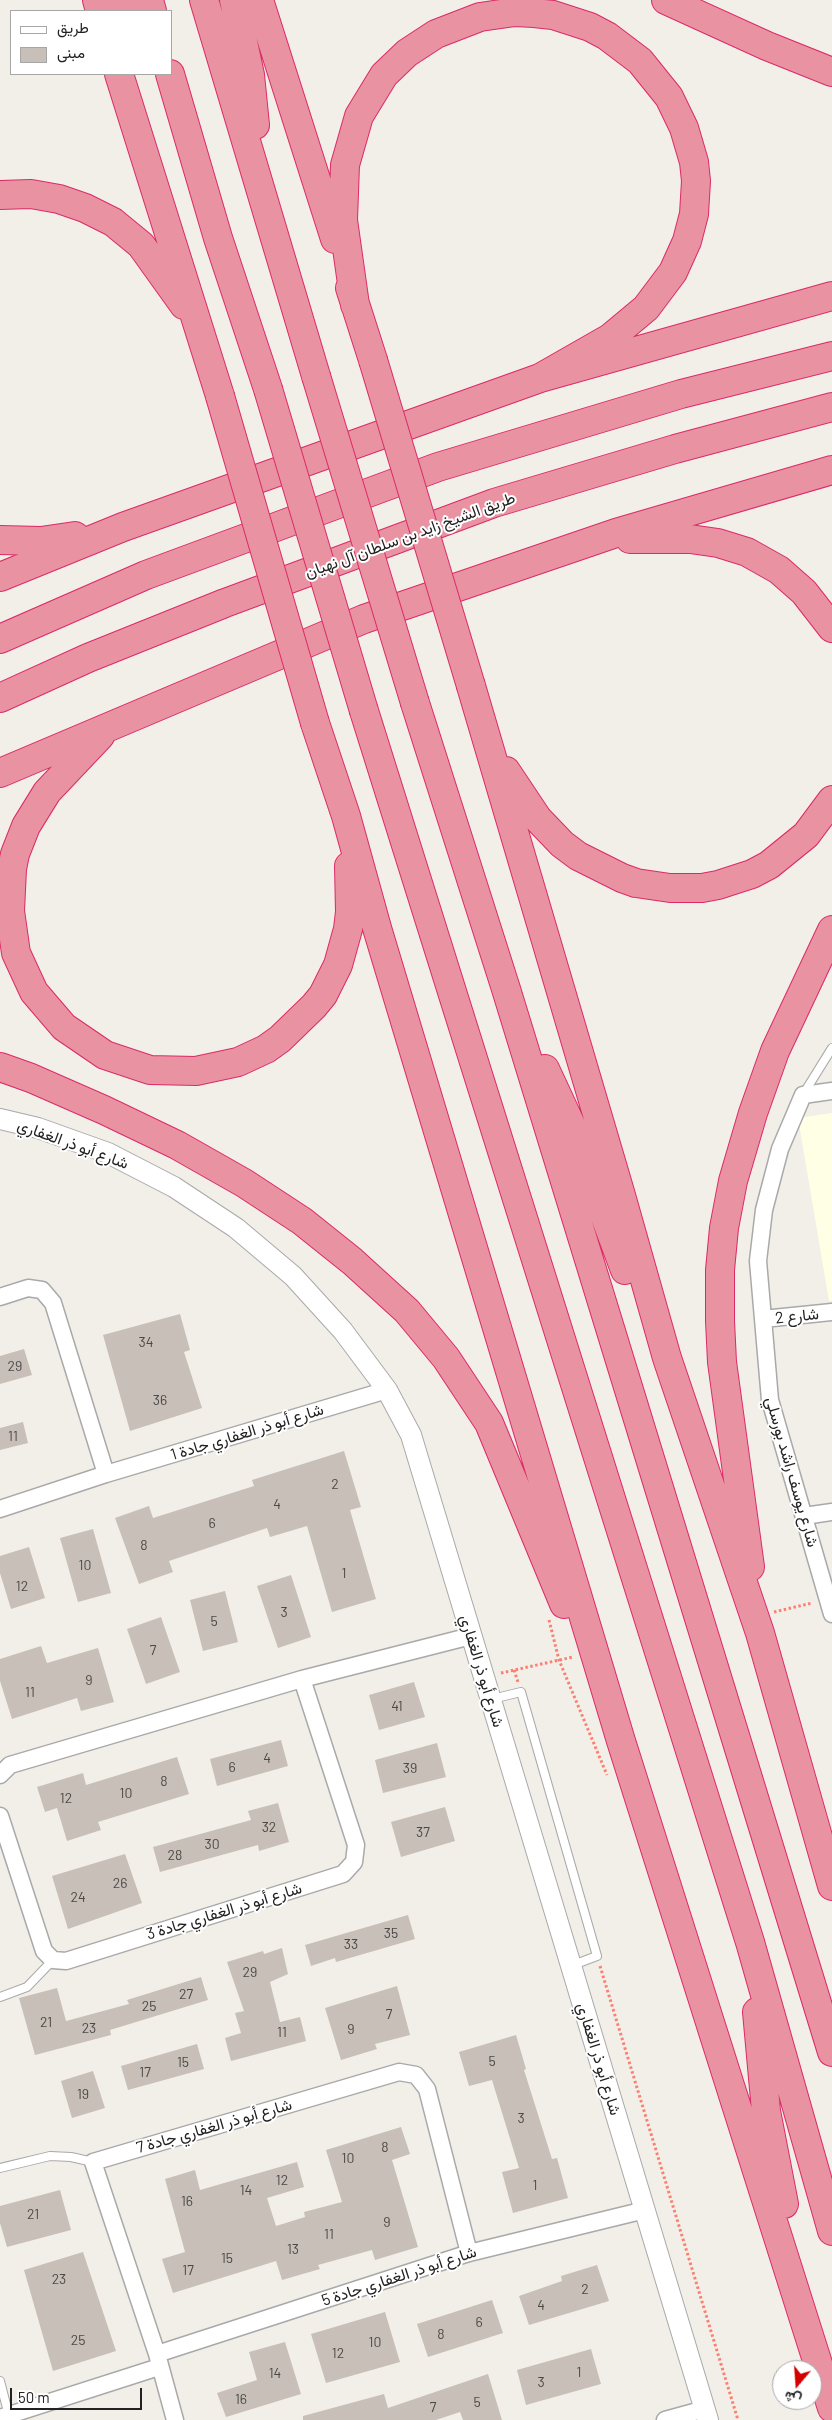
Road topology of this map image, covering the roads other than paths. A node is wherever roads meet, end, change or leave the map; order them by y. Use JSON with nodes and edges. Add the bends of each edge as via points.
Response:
{"nodes":[{"id":1,"x":204,"y":0,"type":"edge"},
{"id":2,"x":234,"y":0,"type":"edge"},
{"id":3,"x":259,"y":0,"type":"edge"},
{"id":4,"x":666,"y":0,"type":"edge"},
{"id":5,"x":832,"y":72,"type":"edge"},
{"id":6,"x":119,"y":75,"type":"edge"},
{"id":7,"x":152,"y":75,"type":"edge"},
{"id":8,"x":170,"y":75,"type":"edge"},
{"id":9,"x":262,"y":191,"type":"junction"},
{"id":10,"x":0,"y":195,"type":"edge"},
{"id":11,"x":218,"y":238,"type":"junction"},
{"id":12,"x":832,"y":296,"type":"edge"},
{"id":13,"x":355,"y":305,"type":"junction"},
{"id":14,"x":200,"y":327,"type":"junction"},
{"id":15,"x":832,"y":356,"type":"edge"},
{"id":16,"x":540,"y":378,"type":"junction"},
{"id":17,"x":832,"y":407,"type":"edge"},
{"id":18,"x":828,"y":471,"type":"edge"},
{"id":19,"x":123,"y":527,"type":"junction"},
{"id":20,"x":0,"y":540,"type":"edge"},
{"id":21,"x":589,"y":542,"type":"junction"},
{"id":22,"x":0,"y":577,"type":"edge"},
{"id":23,"x":832,"y":628,"type":"edge"},
{"id":24,"x":0,"y":639,"type":"edge"},
{"id":25,"x":0,"y":698,"type":"edge"},
{"id":26,"x":110,"y":726,"type":"junction"},
{"id":27,"x":489,"y":743,"type":"junction"},
{"id":28,"x":0,"y":773,"type":"edge"},
{"id":29,"x":832,"y":800,"type":"edge"},
{"id":30,"x":346,"y":816,"type":"junction"},
{"id":31,"x":832,"y":930,"type":"edge"},
{"id":32,"x":506,"y":989,"type":"junction"},
{"id":33,"x":832,"y":1048,"type":"edge"},
{"id":34,"x":0,"y":1067,"type":"edge"},
{"id":35,"x":832,"y":1091,"type":"edge"},
{"id":36,"x":803,"y":1095,"type":"junction"},
{"id":37,"x":0,"y":1119,"type":"edge"},
{"id":38,"x":0,"y":1297,"type":"edge"},
{"id":39,"x":832,"y":1312,"type":"edge"},
{"id":40,"x":763,"y":1319,"type":"junction"},
{"id":41,"x":666,"y":1358,"type":"junction"},
{"id":42,"x":387,"y":1390,"type":"junction"},
{"id":43,"x":106,"y":1474,"type":"junction"},
{"id":44,"x":0,"y":1509,"type":"edge"},
{"id":45,"x":832,"y":1512,"type":"edge"},
{"id":46,"x":804,"y":1516,"type":"junction"},
{"id":47,"x":830,"y":1607,"type":"edge"},
{"id":48,"x":767,"y":1623,"type":"junction"},
{"id":49,"x":471,"y":1636,"type":"junction"},
{"id":50,"x":302,"y":1679,"type":"junction"},
{"id":51,"x":490,"y":1699,"type":"junction"},
{"id":52,"x":622,"y":1740,"type":"junction"},
{"id":53,"x":0,"y":1775,"type":"edge"},
{"id":54,"x":0,"y":1816,"type":"edge"},
{"id":55,"x":832,"y":1886,"type":"edge"},
{"id":56,"x":750,"y":1942,"type":"junction"},
{"id":57,"x":54,"y":1960,"type":"junction"},
{"id":58,"x":571,"y":1966,"type":"junction"},
{"id":59,"x":0,"y":1996,"type":"edge"},
{"id":60,"x":832,"y":2052,"type":"edge"},
{"id":61,"x":93,"y":2162,"type":"junction"},
{"id":62,"x":0,"y":2168,"type":"edge"},
{"id":63,"x":645,"y":2210,"type":"junction"},
{"id":64,"x":832,"y":2231,"type":"edge"},
{"id":65,"x":469,"y":2252,"type":"junction"},
{"id":66,"x":806,"y":2324,"type":"junction"},
{"id":67,"x":158,"y":2361,"type":"junction"},
{"id":68,"x":0,"y":2381,"type":"edge"},
{"id":69,"x":832,"y":2408,"type":"edge"},
{"id":70,"x":706,"y":2414,"type":"edge"},
{"id":71,"x":5,"y":2417,"type":"edge"},
{"id":72,"x":175,"y":2420,"type":"edge"},
{"id":73,"x":665,"y":2420,"type":"edge"}],
"edges":[{"from":1,"to":9,"type":"highway"},
{"from":2,"to":9,"type":"highway","via":[[250,75]]},
{"from":3,"to":13,"type":"highway"},
{"from":4,"to":5,"type":"highway"},
{"from":6,"to":14,"type":"highway"},
{"from":7,"to":11,"type":"highway"},
{"from":8,"to":11,"type":"highway"},
{"from":9,"to":32,"type":"highway","bridge":true,"via":[[415,703]]},
{"from":10,"to":14,"type":"highway","via":[[32,194],[59,199],[113,222],[141,245]]},
{"from":11,"to":56,"type":"highway","bridge":true,"via":[[268,389],[364,711]]},
{"from":12,"to":16,"type":"highway"},
{"from":13,"to":16,"type":"highway","via":[[343,220],[345,165],[359,116],[384,75],[436,34],[480,17],[534,13],[553,15],[590,27],[640,61],[669,97],[684,128],[692,156],[696,181],[694,214],[687,241],[673,272],[646,308],[610,338]]},
{"from":13,"to":27,"type":"highway","bridge":true},
{"from":14,"to":30,"type":"highway","bridge":true,"via":[[315,723]]},
{"from":15,"to":24,"type":"highway","via":[[681,394],[438,467],[146,575]]},
{"from":16,"to":19,"type":"highway"},
{"from":17,"to":25,"type":"highway","name":"طريق الشيخ زايد بن سلطان آل نهيان","via":[[494,503],[225,603],[88,658]]},
{"from":18,"to":21,"type":"highway"},
{"from":19,"to":20,"type":"highway","via":[[41,541]]},
{"from":19,"to":22,"type":"highway"},
{"from":21,"to":23,"type":"highway","via":[[690,539],[747,552],[779,570],[804,592]]},
{"from":21,"to":26,"type":"highway","via":[[364,619]]},
{"from":26,"to":28,"type":"highway"},
{"from":26,"to":30,"type":"highway","via":[[60,778],[33,812],[15,854],[10,911],[21,966],[42,1003],[77,1037],[117,1060],[167,1072],[196,1072],[224,1066],[266,1049],[305,1017],[331,980],[348,929],[350,890]]},
{"from":27,"to":29,"type":"highway","via":[[528,806],[562,844],[603,870],[652,886],[702,888],[752,874],[795,846]]},
{"from":27,"to":41,"type":"highway"},
{"from":30,"to":52,"type":"highway"},
{"from":31,"to":48,"type":"highway","via":[[783,1034],[759,1095],[733,1181],[720,1270],[722,1362]]},
{"from":32,"to":41,"type":"highway","via":[[572,1124],[633,1291]]},
{"from":32,"to":60,"type":"highway"},
{"from":33,"to":36,"type":"lane"},
{"from":34,"to":52,"type":"highway","via":[[104,1110],[244,1183],[302,1221],[406,1311],[446,1358],[489,1423]]},
{"from":35,"to":36,"type":"street"},
{"from":36,"to":40,"type":"street","name":"شارع يوسف راشد بورسلي","via":[[780,1149],[764,1210],[758,1261]]},
{"from":37,"to":42,"type":"street","name":"شارع أبو ذر الغفاري","via":[[38,1128],[108,1153],[174,1187],[236,1228],[312,1296],[343,1330]]},
{"from":38,"to":43,"type":"street","via":[[28,1288],[42,1290],[53,1303]]},
{"from":39,"to":40,"type":"street","name":"شارع 2"},
{"from":40,"to":46,"type":"street","name":"شارع يوسف راشد بورسلي","via":[[770,1400]]},
{"from":41,"to":48,"type":"highway"},
{"from":42,"to":43,"type":"street","name":"شارع أبو ذر الغفاري جادة 1"},
{"from":42,"to":49,"type":"street","name":"شارع أبو ذر الغفاري","via":[[411,1435]]},
{"from":43,"to":44,"type":"street","name":"شارع أبو ذر الغفاري جادة 1"},
{"from":45,"to":46,"type":"street"},
{"from":46,"to":47,"type":"street","name":"شارع يوسف راشد بورسلي"},
{"from":48,"to":55,"type":"highway"},
{"from":49,"to":50,"type":"street"},
{"from":49,"to":51,"type":"street","name":"شارع أبو ذر الغفاري"},
{"from":50,"to":53,"type":"street","via":[[10,1765]]},
{"from":50,"to":57,"type":"street","name":"شارع أبو ذر الغفاري جادة 3","via":[[356,1846],[354,1862],[343,1874],[66,1961]]},
{"from":51,"to":58,"type":"street","name":"شارع أبو ذر الغفاري"},
{"from":51,"to":58,"type":"lane","via":[[521,1692],[598,1956]]},
{"from":52,"to":66,"type":"highway"},
{"from":54,"to":57,"type":"street","via":[[44,1951]]},
{"from":56,"to":64,"type":"highway"},
{"from":56,"to":66,"type":"highway","via":[[766,2111]]},
{"from":57,"to":59,"type":"lane","via":[[27,1987]]},
{"from":58,"to":63,"type":"street","name":"شارع أبو ذر الغفاري"},
{"from":61,"to":62,"type":"lane","via":[[50,2156]]},
{"from":61,"to":65,"type":"street","name":"شارع أبو ذر الغفاري جادة 7","via":[[399,2072],[416,2075],[427,2089]]},
{"from":61,"to":67,"type":"street"},
{"from":63,"to":65,"type":"street","name":"شارع أبو ذر الغفاري جادة 5"},
{"from":63,"to":70,"type":"street","name":"شارع أبو ذر الغفاري"},
{"from":65,"to":67,"type":"street","name":"شارع أبو ذر الغفاري جادة 5"},
{"from":66,"to":69,"type":"highway"},
{"from":67,"to":71,"type":"street","name":"شارع أبو ذر الغفاري جادة 5"},
{"from":67,"to":72,"type":"street"},
{"from":68,"to":71,"type":"lane"},
{"from":70,"to":73,"type":"street"}]}
